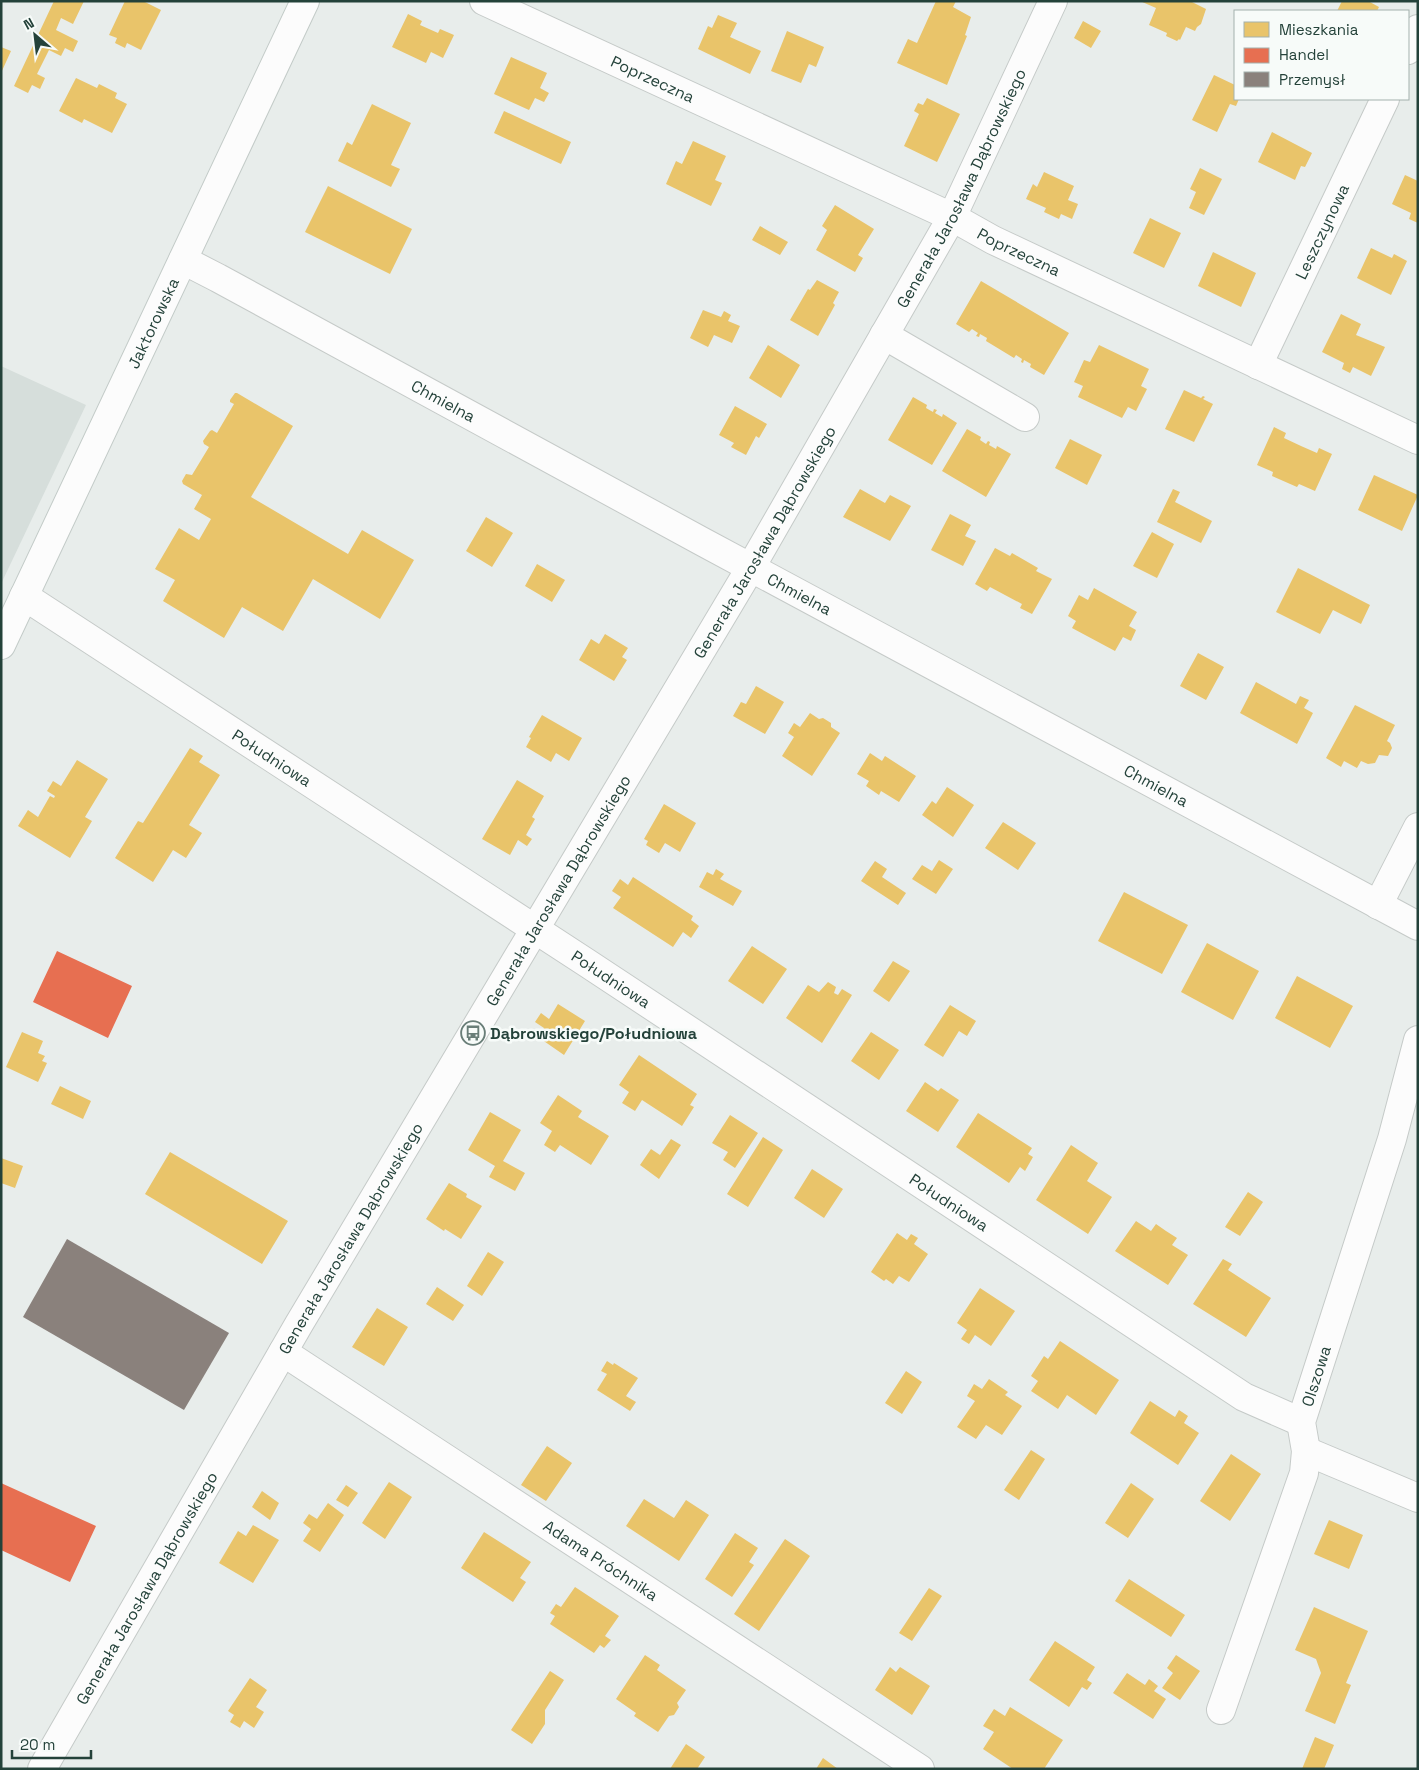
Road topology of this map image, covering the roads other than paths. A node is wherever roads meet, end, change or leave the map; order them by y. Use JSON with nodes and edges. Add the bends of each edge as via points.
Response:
{"nodes":[{"id":1,"x":305,"y":1,"type":"edge"},
{"id":2,"x":484,"y":1,"type":"edge"},
{"id":3,"x":1053,"y":1,"type":"edge"},
{"id":4,"x":1418,"y":29,"type":"edge"},
{"id":5,"x":1409,"y":48,"type":"edge"},
{"id":6,"x":1385,"y":100,"type":"edge"},
{"id":7,"x":952,"y":217,"type":"junction"},
{"id":8,"x":183,"y":260,"type":"junction"},
{"id":9,"x":884,"y":335,"type":"junction"},
{"id":10,"x":1258,"y":365,"type":"junction"},
{"id":11,"x":1025,"y":416,"type":"dead end"},
{"id":12,"x":1418,"y":440,"type":"edge"},
{"id":13,"x":751,"y":567,"type":"junction"},
{"id":14,"x":24,"y":596,"type":"junction"},
{"id":15,"x":1,"y":645,"type":"edge"},
{"id":16,"x":1418,"y":827,"type":"edge"},
{"id":17,"x":1378,"y":905,"type":"junction"},
{"id":18,"x":1418,"y":926,"type":"edge"},
{"id":19,"x":534,"y":930,"type":"junction"},
{"id":20,"x":1418,"y":1040,"type":"edge"},
{"id":21,"x":283,"y":1352,"type":"junction"},
{"id":22,"x":1301,"y":1422,"type":"junction"},
{"id":23,"x":1306,"y":1451,"type":"junction"},
{"id":24,"x":1418,"y":1498,"type":"edge"},
{"id":25,"x":1221,"y":1710,"type":"dead end"},
{"id":26,"x":42,"y":1769,"type":"edge"},
{"id":27,"x":920,"y":1769,"type":"edge"}],
"edges":[{"from":1,"to":8,"type":"street","name":"Jaktorowska"},
{"from":2,"to":7,"type":"street","name":"Poprzeczna"},
{"from":3,"to":7,"type":"street","name":"Generała Jarosława Dąbrowskiego"},
{"from":4,"to":5,"type":"street"},
{"from":6,"to":10,"type":"street","name":"Leszczynowa"},
{"from":7,"to":9,"type":"street","name":"Generała Jarosława Dąbrowskiego"},
{"from":7,"to":10,"type":"street","name":"Poprzeczna","via":[[993,240]]},
{"from":8,"to":13,"type":"street","name":"Chmielna"},
{"from":8,"to":14,"type":"street","name":"Jaktorowska"},
{"from":9,"to":11,"type":"street"},
{"from":9,"to":13,"type":"street","name":"Generała Jarosława Dąbrowskiego"},
{"from":10,"to":12,"type":"street","name":"Poprzeczna"},
{"from":13,"to":17,"type":"street","name":"Chmielna"},
{"from":13,"to":19,"type":"street","name":"Generała Jarosława Dąbrowskiego"},
{"from":14,"to":15,"type":"street","name":"Jaktorowska"},
{"from":14,"to":19,"type":"street","name":"Południowa"},
{"from":16,"to":17,"type":"street"},
{"from":17,"to":18,"type":"street","name":"Chmielna"},
{"from":19,"to":21,"type":"street","name":"Generała Jarosława Dąbrowskiego"},
{"from":19,"to":22,"type":"street","name":"Południowa","via":[[1244,1396]]},
{"from":20,"to":22,"type":"street","name":"Olszowa","via":[[1392,1139]]},
{"from":21,"to":26,"type":"street","name":"Generała Jarosława Dąbrowskiego"},
{"from":21,"to":27,"type":"street","name":"Adama Próchnika"},
{"from":22,"to":23,"type":"street","name":"Olszowa"},
{"from":23,"to":24,"type":"street"},
{"from":23,"to":25,"type":"street","name":"Olszowa","via":[[1304,1473]]}]}
